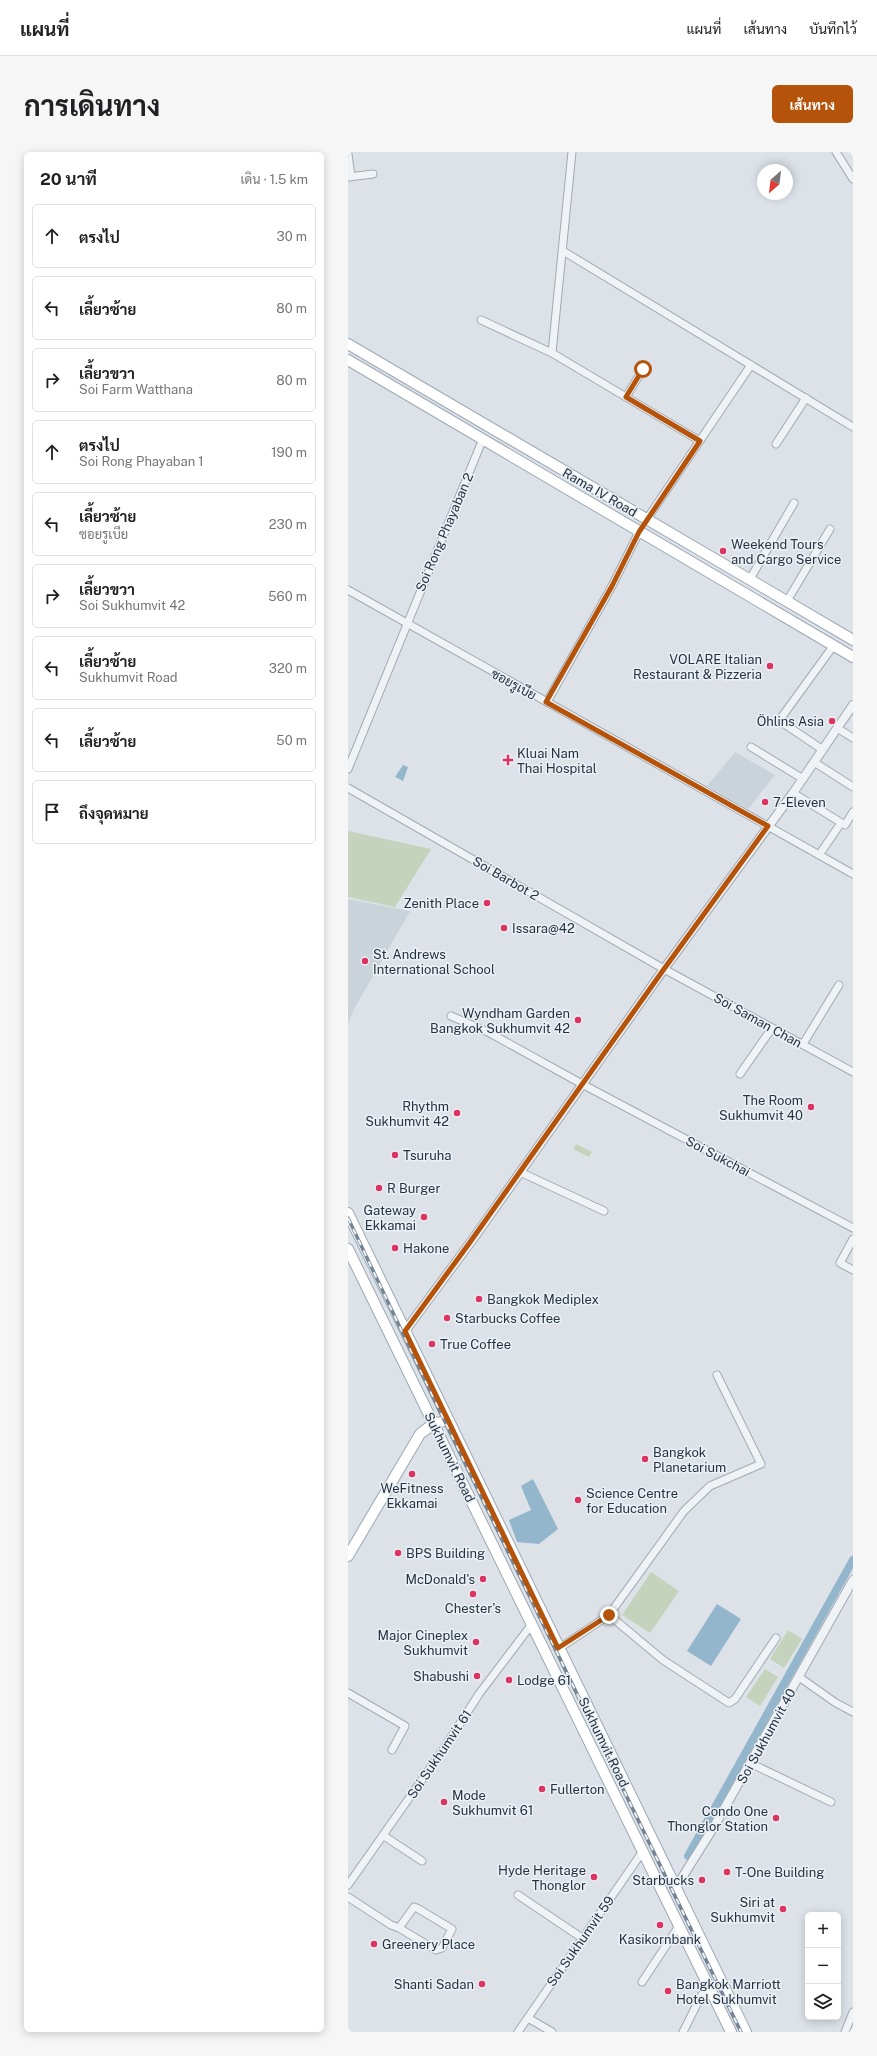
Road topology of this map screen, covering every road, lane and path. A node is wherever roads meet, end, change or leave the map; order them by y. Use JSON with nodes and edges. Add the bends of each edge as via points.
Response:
{"nodes":[{"id":1,"x":572,"y":152,"type":"edge"},
{"id":2,"x":836,"y":152,"type":"edge"},
{"id":3,"x":348,"y":154,"type":"edge"},
{"id":4,"x":373,"y":174,"type":"dead end"},
{"id":5,"x":350,"y":177,"type":"edge"},
{"id":6,"x":853,"y":179,"type":"edge"},
{"id":7,"x":563,"y":251,"type":"junction"},
{"id":8,"x":481,"y":320,"type":"dead end"},
{"id":9,"x":348,"y":344,"type":"edge"},
{"id":10,"x":552,"y":353,"type":"junction"},
{"id":11,"x":348,"y":360,"type":"edge"},
{"id":12,"x":751,"y":365,"type":"junction"},
{"id":13,"x":643,"y":369,"type":"dead end"},
{"id":14,"x":626,"y":397,"type":"junction"},
{"id":15,"x":806,"y":398,"type":"junction"},
{"id":16,"x":853,"y":427,"type":"edge"},
{"id":17,"x":482,"y":441,"type":"junction"},
{"id":18,"x":700,"y":441,"type":"junction"},
{"id":19,"x":776,"y":444,"type":"dead end"},
{"id":20,"x":794,"y":503,"type":"dead end"},
{"id":21,"x":647,"y":519,"type":"junction"},
{"id":22,"x":830,"y":529,"type":"dead end"},
{"id":23,"x":639,"y":532,"type":"junction"},
{"id":24,"x":750,"y":579,"type":"junction"},
{"id":25,"x":348,"y":590,"type":"edge"},
{"id":26,"x":787,"y":601,"type":"junction"},
{"id":27,"x":406,"y":624,"type":"junction"},
{"id":28,"x":853,"y":640,"type":"edge"},
{"id":29,"x":834,"y":645,"type":"junction"},
{"id":30,"x":853,"y":657,"type":"edge"},
{"id":31,"x":546,"y":702,"type":"junction"},
{"id":32,"x":853,"y":705,"type":"edge"},
{"id":33,"x":837,"y":728,"type":"junction"},
{"id":34,"x":853,"y":738,"type":"edge"},
{"id":35,"x":751,"y":747,"type":"dead end"},
{"id":36,"x":823,"y":750,"type":"junction"},
{"id":37,"x":814,"y":762,"type":"junction"},
{"id":38,"x":349,"y":764,"type":"edge"},
{"id":39,"x":803,"y":779,"type":"junction"},
{"id":40,"x":853,"y":787,"type":"edge"},
{"id":41,"x":348,"y":788,"type":"edge"},
{"id":42,"x":793,"y":793,"type":"junction"},
{"id":43,"x":853,"y":812,"type":"edge"},
{"id":44,"x":841,"y":823,"type":"junction"},
{"id":45,"x":768,"y":826,"type":"junction"},
{"id":46,"x":819,"y":855,"type":"junction"},
{"id":47,"x":853,"y":874,"type":"edge"},
{"id":48,"x":664,"y":969,"type":"junction"},
{"id":49,"x":839,"y":985,"type":"dead end"},
{"id":50,"x":451,"y":1016,"type":"dead end"},
{"id":51,"x":772,"y":1028,"type":"junction"},
{"id":52,"x":803,"y":1044,"type":"junction"},
{"id":53,"x":853,"y":1072,"type":"edge"},
{"id":54,"x":740,"y":1074,"type":"dead end"},
{"id":55,"x":582,"y":1084,"type":"junction"},
{"id":56,"x":520,"y":1172,"type":"junction"},
{"id":57,"x":604,"y":1211,"type":"dead end"},
{"id":58,"x":348,"y":1213,"type":"edge"},
{"id":59,"x":853,"y":1228,"type":"edge"},
{"id":60,"x":853,"y":1239,"type":"edge"},
{"id":61,"x":348,"y":1249,"type":"edge"},
{"id":62,"x":853,"y":1270,"type":"edge"},
{"id":63,"x":405,"y":1331,"type":"junction"},
{"id":64,"x":392,"y":1338,"type":"junction"},
{"id":65,"x":717,"y":1374,"type":"dead end"},
{"id":66,"x":448,"y":1420,"type":"junction"},
{"id":67,"x":433,"y":1424,"type":"junction"},
{"id":68,"x":348,"y":1556,"type":"edge"},
{"id":69,"x":853,"y":1580,"type":"edge"},
{"id":70,"x":609,"y":1615,"type":"junction"},
{"id":71,"x":544,"y":1618,"type":"junction"},
{"id":72,"x":532,"y":1624,"type":"junction"},
{"id":73,"x":776,"y":1638,"type":"dead end"},
{"id":74,"x":558,"y":1648,"type":"junction"},
{"id":75,"x":799,"y":1677,"type":"junction"},
{"id":76,"x":348,"y":1693,"type":"edge"},
{"id":77,"x":853,"y":1712,"type":"edge"},
{"id":78,"x":392,"y":1750,"type":"dead end"},
{"id":79,"x":750,"y":1763,"type":"junction"},
{"id":80,"x":831,"y":1802,"type":"dead end"},
{"id":81,"x":384,"y":1836,"type":"junction"},
{"id":82,"x":643,"y":1852,"type":"junction"},
{"id":83,"x":422,"y":1861,"type":"dead end"},
{"id":84,"x":348,"y":1885,"type":"edge"},
{"id":85,"x":675,"y":1889,"type":"junction"},
{"id":86,"x":518,"y":1895,"type":"dead end"},
{"id":87,"x":665,"y":1896,"type":"junction"},
{"id":88,"x":348,"y":1897,"type":"edge"},
{"id":89,"x":679,"y":1926,"type":"junction"},
{"id":90,"x":399,"y":1928,"type":"junction"},
{"id":91,"x":582,"y":1938,"type":"junction"},
{"id":92,"x":642,"y":1982,"type":"dead end"},
{"id":93,"x":709,"y":1986,"type":"junction"},
{"id":94,"x":853,"y":2012,"type":"edge"},
{"id":95,"x":528,"y":2018,"type":"junction"},
{"id":96,"x":518,"y":2032,"type":"edge"},
{"id":97,"x":552,"y":2032,"type":"edge"},
{"id":98,"x":683,"y":2032,"type":"edge"},
{"id":99,"x":731,"y":2032,"type":"edge"},
{"id":100,"x":746,"y":2032,"type":"edge"},
{"id":101,"x":845,"y":2032,"type":"edge"}],
"edges":[{"from":1,"to":7,"type":"street"},
{"from":2,"to":6,"type":"street"},
{"from":3,"to":5,"type":"street"},
{"from":4,"to":5,"type":"street"},
{"from":7,"to":10,"type":"street"},
{"from":7,"to":12,"type":"street"},
{"from":8,"to":10,"type":"street"},
{"from":9,"to":21,"type":"main road","name":"Rama IV Road"},
{"from":10,"to":14,"type":"street"},
{"from":11,"to":17,"type":"main road","name":"Rama IV Road"},
{"from":12,"to":15,"type":"street"},
{"from":12,"to":18,"type":"street"},
{"from":13,"to":14,"type":"street"},
{"from":14,"to":18,"type":"street"},
{"from":15,"to":16,"type":"street"},
{"from":15,"to":19,"type":"street"},
{"from":17,"to":23,"type":"main road","name":"Rama IV Road"},
{"from":17,"to":27,"type":"street","name":"Soi Rong Phayaban 2"},
{"from":18,"to":21,"type":"street"},
{"from":20,"to":24,"type":"street"},
{"from":21,"to":23,"type":"main road"},
{"from":21,"to":24,"type":"main road","name":"Rama IV Road"},
{"from":22,"to":26,"type":"street"},
{"from":23,"to":29,"type":"main road","name":"Rama IV Road"},
{"from":23,"to":31,"type":"street","via":[[612,586]]},
{"from":24,"to":26,"type":"main road","name":"Rama IV Road"},
{"from":25,"to":27,"type":"street","name":"ซอยรูเบีย"},
{"from":26,"to":28,"type":"main road","name":"Rama IV Road"},
{"from":27,"to":31,"type":"street","name":"ซอยรูเบีย"},
{"from":27,"to":38,"type":"street"},
{"from":29,"to":30,"type":"main road","name":"Rama IV Road"},
{"from":29,"to":36,"type":"street","via":[[781,718],[782,723]]},
{"from":31,"to":45,"type":"street","name":"ซอยรูเบีย"},
{"from":32,"to":33,"type":"street"},
{"from":33,"to":34,"type":"street"},
{"from":33,"to":36,"type":"street"},
{"from":35,"to":39,"type":"street"},
{"from":36,"to":37,"type":"street"},
{"from":37,"to":39,"type":"street"},
{"from":37,"to":40,"type":"street"},
{"from":39,"to":42,"type":"street"},
{"from":41,"to":48,"type":"street","name":"Soi Barbot 2"},
{"from":42,"to":44,"type":"street"},
{"from":42,"to":45,"type":"street"},
{"from":43,"to":44,"type":"street","via":[[845,825]]},
{"from":44,"to":46,"type":"street"},
{"from":45,"to":46,"type":"street","name":"ซอยรูเบีย"},
{"from":45,"to":48,"type":"street"},
{"from":46,"to":47,"type":"street","name":"ซอยรูเบีย"},
{"from":48,"to":51,"type":"street","name":"Soi Saman Chan"},
{"from":48,"to":55,"type":"street"},
{"from":49,"to":52,"type":"street"},
{"from":50,"to":55,"type":"street","name":"Soi Sukchai","via":[[488,1032]]},
{"from":51,"to":52,"type":"street","name":"Soi Saman Chan"},
{"from":51,"to":54,"type":"street"},
{"from":52,"to":53,"type":"street","name":"Soi Saman Chan"},
{"from":55,"to":56,"type":"street"},
{"from":55,"to":59,"type":"street","name":"Soi Sukchai"},
{"from":56,"to":57,"type":"street"},
{"from":56,"to":63,"type":"street"},
{"from":58,"to":63,"type":"main road","name":"Sukhumvit Road"},
{"from":60,"to":62,"type":"street","via":[[840,1263]]},
{"from":61,"to":64,"type":"main road","name":"Sukhumvit Road"},
{"from":63,"to":64,"type":"main road"},
{"from":63,"to":66,"type":"main road","name":"Sukhumvit Road"},
{"from":64,"to":67,"type":"main road","name":"Sukhumvit Road"},
{"from":65,"to":70,"type":"street","via":[[761,1464],[710,1486],[696,1497]]},
{"from":66,"to":67,"type":"main road"},
{"from":66,"to":71,"type":"main road","name":"Sukhumvit Road"},
{"from":67,"to":68,"type":"main road","via":[[420,1434]]},
{"from":67,"to":72,"type":"main road","name":"Sukhumvit Road"},
{"from":69,"to":75,"type":"street","name":"Soi Sukhumvit 40"},
{"from":70,"to":73,"type":"street","via":[[663,1660],[729,1703],[735,1700]]},
{"from":70,"to":74,"type":"street"},
{"from":71,"to":72,"type":"main road"},
{"from":71,"to":74,"type":"main road","name":"Sukhumvit Road"},
{"from":72,"to":81,"type":"street","name":"Soi Sukhumvit 61","via":[[475,1699],[445,1748]]},
{"from":72,"to":82,"type":"main road","name":"Sukhumvit Road"},
{"from":74,"to":85,"type":"main road","name":"Sukhumvit Road"},
{"from":75,"to":77,"type":"street"},
{"from":75,"to":79,"type":"street","name":"Soi Sukhumvit 40"},
{"from":76,"to":78,"type":"street","via":[[405,1726]]},
{"from":79,"to":80,"type":"street"},
{"from":79,"to":85,"type":"street","name":"Soi Sukhumvit 40"},
{"from":81,"to":83,"type":"street"},
{"from":81,"to":84,"type":"street","name":"Soi Sukhumvit 61"},
{"from":82,"to":87,"type":"main road","name":"Sukhumvit Road"},
{"from":82,"to":91,"type":"street","name":"Soi Sukhumvit 59"},
{"from":85,"to":87,"type":"main road"},
{"from":85,"to":100,"type":"main road","name":"Sukhumvit Road"},
{"from":86,"to":91,"type":"street"},
{"from":87,"to":89,"type":"main road","name":"Sukhumvit Road"},
{"from":88,"to":90,"type":"street"},
{"from":89,"to":92,"type":"street"},
{"from":89,"to":93,"type":"main road","name":"Sukhumvit Road"},
{"from":90,"to":90,"type":"street","via":[[436,1950],[442,1948],[452,1932],[451,1927],[417,1908],[411,1909]]},
{"from":91,"to":95,"type":"street","name":"Soi Sukhumvit 59"},
{"from":93,"to":98,"type":"street","via":[[701,1996]]},
{"from":93,"to":99,"type":"main road","name":"Sukhumvit Road"},
{"from":94,"to":101,"type":"street"},
{"from":95,"to":96,"type":"street","name":"Soi Sukhumvit 59"},
{"from":95,"to":97,"type":"street"}]}
